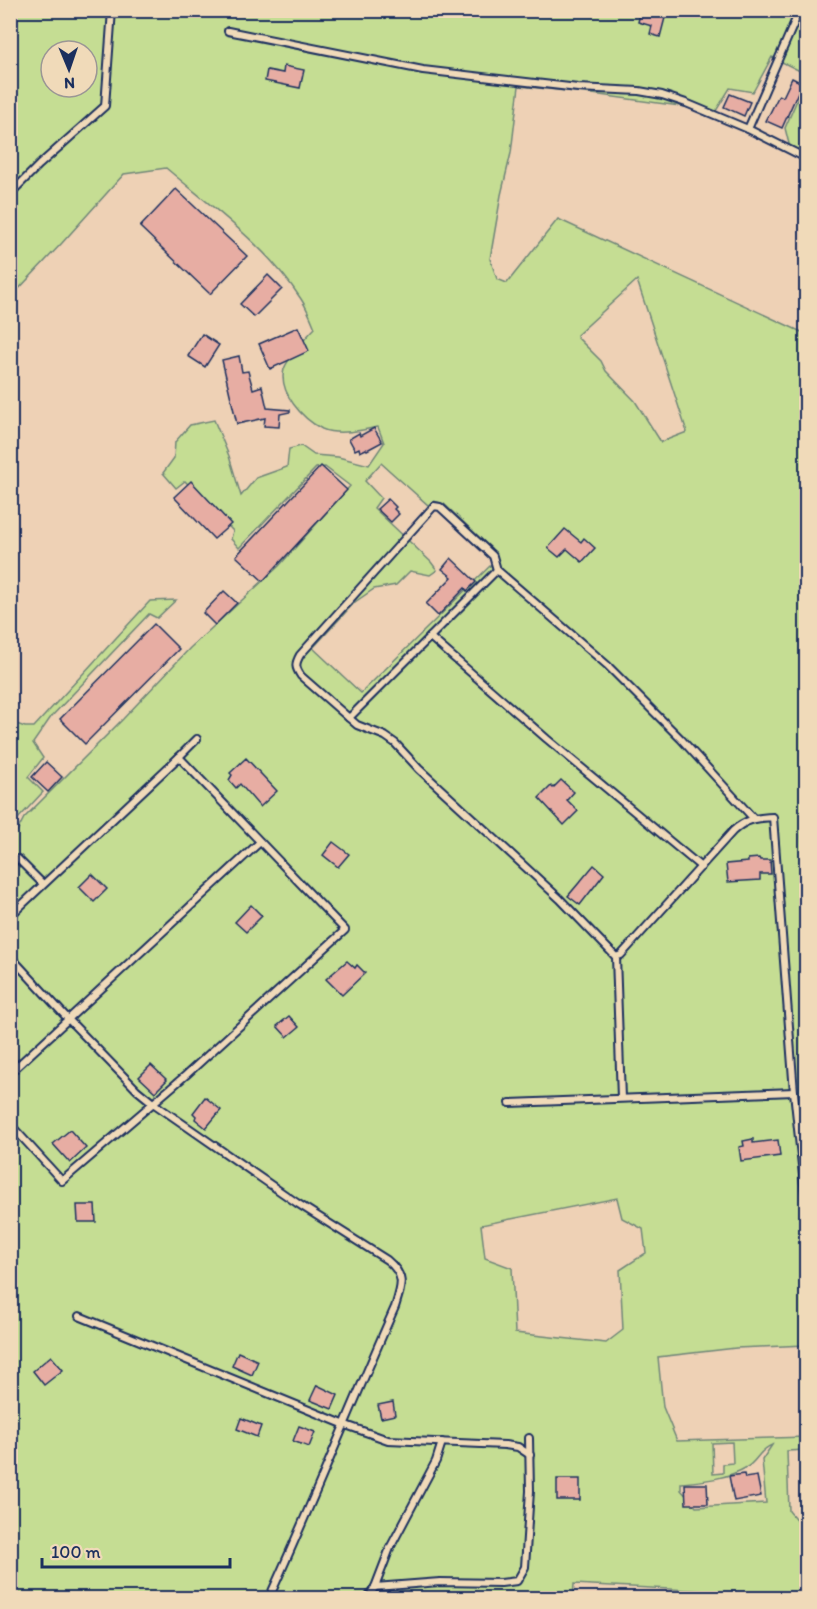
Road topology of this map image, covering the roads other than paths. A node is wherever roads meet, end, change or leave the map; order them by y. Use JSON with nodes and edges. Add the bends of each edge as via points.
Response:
{"nodes":[{"id":1,"x":14,"y":10,"type":"edge"},
{"id":2,"x":112,"y":10,"type":"edge"},
{"id":3,"x":10,"y":14,"type":"edge"},
{"id":4,"x":795,"y":21,"type":"dead end"},
{"id":5,"x":228,"y":31,"type":"dead end"},
{"id":6,"x":748,"y":129,"type":"junction"},
{"id":7,"x":807,"y":158,"type":"edge"},
{"id":8,"x":10,"y":194,"type":"edge"},
{"id":9,"x":497,"y":570,"type":"junction"},
{"id":10,"x":430,"y":638,"type":"junction"},
{"id":11,"x":349,"y":718,"type":"junction"},
{"id":12,"x":197,"y":738,"type":"dead end"},
{"id":13,"x":179,"y":757,"type":"junction"},
{"id":14,"x":753,"y":818,"type":"junction"},
{"id":15,"x":260,"y":842,"type":"junction"},
{"id":16,"x":18,"y":859,"type":"dead end"},
{"id":17,"x":701,"y":867,"type":"junction"},
{"id":18,"x":43,"y":884,"type":"junction"},
{"id":19,"x":10,"y":915,"type":"edge"},
{"id":20,"x":10,"y":956,"type":"edge"},
{"id":21,"x":616,"y":957,"type":"junction"},
{"id":22,"x":69,"y":1020,"type":"junction"},
{"id":23,"x":10,"y":1073,"type":"edge"},
{"id":24,"x":794,"y":1092,"type":"junction"},
{"id":25,"x":621,"y":1098,"type":"junction"},
{"id":26,"x":153,"y":1103,"type":"junction"},
{"id":27,"x":510,"y":1103,"type":"dead end"},
{"id":28,"x":10,"y":1124,"type":"edge"},
{"id":29,"x":807,"y":1203,"type":"edge"},
{"id":30,"x":79,"y":1316,"type":"dead end"},
{"id":31,"x":343,"y":1424,"type":"junction"},
{"id":32,"x":529,"y":1438,"type":"dead end"},
{"id":33,"x":442,"y":1442,"type":"junction"},
{"id":34,"x":530,"y":1455,"type":"junction"},
{"id":35,"x":375,"y":1587,"type":"junction"},
{"id":36,"x":269,"y":1599,"type":"edge"},
{"id":37,"x":369,"y":1599,"type":"edge"}],
"edges":[{"from":1,"to":3,"type":"lane"},
{"from":2,"to":8,"type":"lane","via":[[105,106]]},
{"from":4,"to":6,"type":"lane"},
{"from":5,"to":6,"type":"lane","via":[[423,70],[662,95]]},
{"from":6,"to":7,"type":"lane"},
{"from":9,"to":10,"type":"lane"},
{"from":9,"to":11,"type":"lane","via":[[494,556],[440,507],[434,506],[296,662],[301,676]]},
{"from":9,"to":14,"type":"lane","via":[[607,665]]},
{"from":10,"to":11,"type":"lane"},
{"from":10,"to":17,"type":"lane"},
{"from":11,"to":21,"type":"lane","via":[[395,743]]},
{"from":12,"to":13,"type":"lane"},
{"from":13,"to":15,"type":"lane"},
{"from":13,"to":18,"type":"lane"},
{"from":14,"to":17,"type":"lane","via":[[732,831]]},
{"from":14,"to":24,"type":"lane","via":[[773,817]]},
{"from":15,"to":22,"type":"lane"},
{"from":15,"to":26,"type":"lane","via":[[345,930]]},
{"from":16,"to":18,"type":"lane"},
{"from":17,"to":21,"type":"lane"},
{"from":18,"to":19,"type":"lane"},
{"from":20,"to":22,"type":"lane"},
{"from":21,"to":25,"type":"lane"},
{"from":22,"to":23,"type":"lane"},
{"from":22,"to":26,"type":"lane"},
{"from":24,"to":25,"type":"lane"},
{"from":24,"to":29,"type":"lane"},
{"from":25,"to":27,"type":"lane"},
{"from":26,"to":28,"type":"lane","via":[[62,1181]]},
{"from":26,"to":31,"type":"lane","via":[[395,1267],[401,1287],[395,1307]]},
{"from":30,"to":31,"type":"lane"},
{"from":31,"to":33,"type":"lane","via":[[388,1440]]},
{"from":31,"to":36,"type":"lane"},
{"from":32,"to":34,"type":"lane"},
{"from":33,"to":34,"type":"lane","via":[[518,1447]]},
{"from":33,"to":35,"type":"lane"},
{"from":34,"to":35,"type":"lane","via":[[525,1567],[517,1581]]},
{"from":35,"to":37,"type":"lane"}]}
